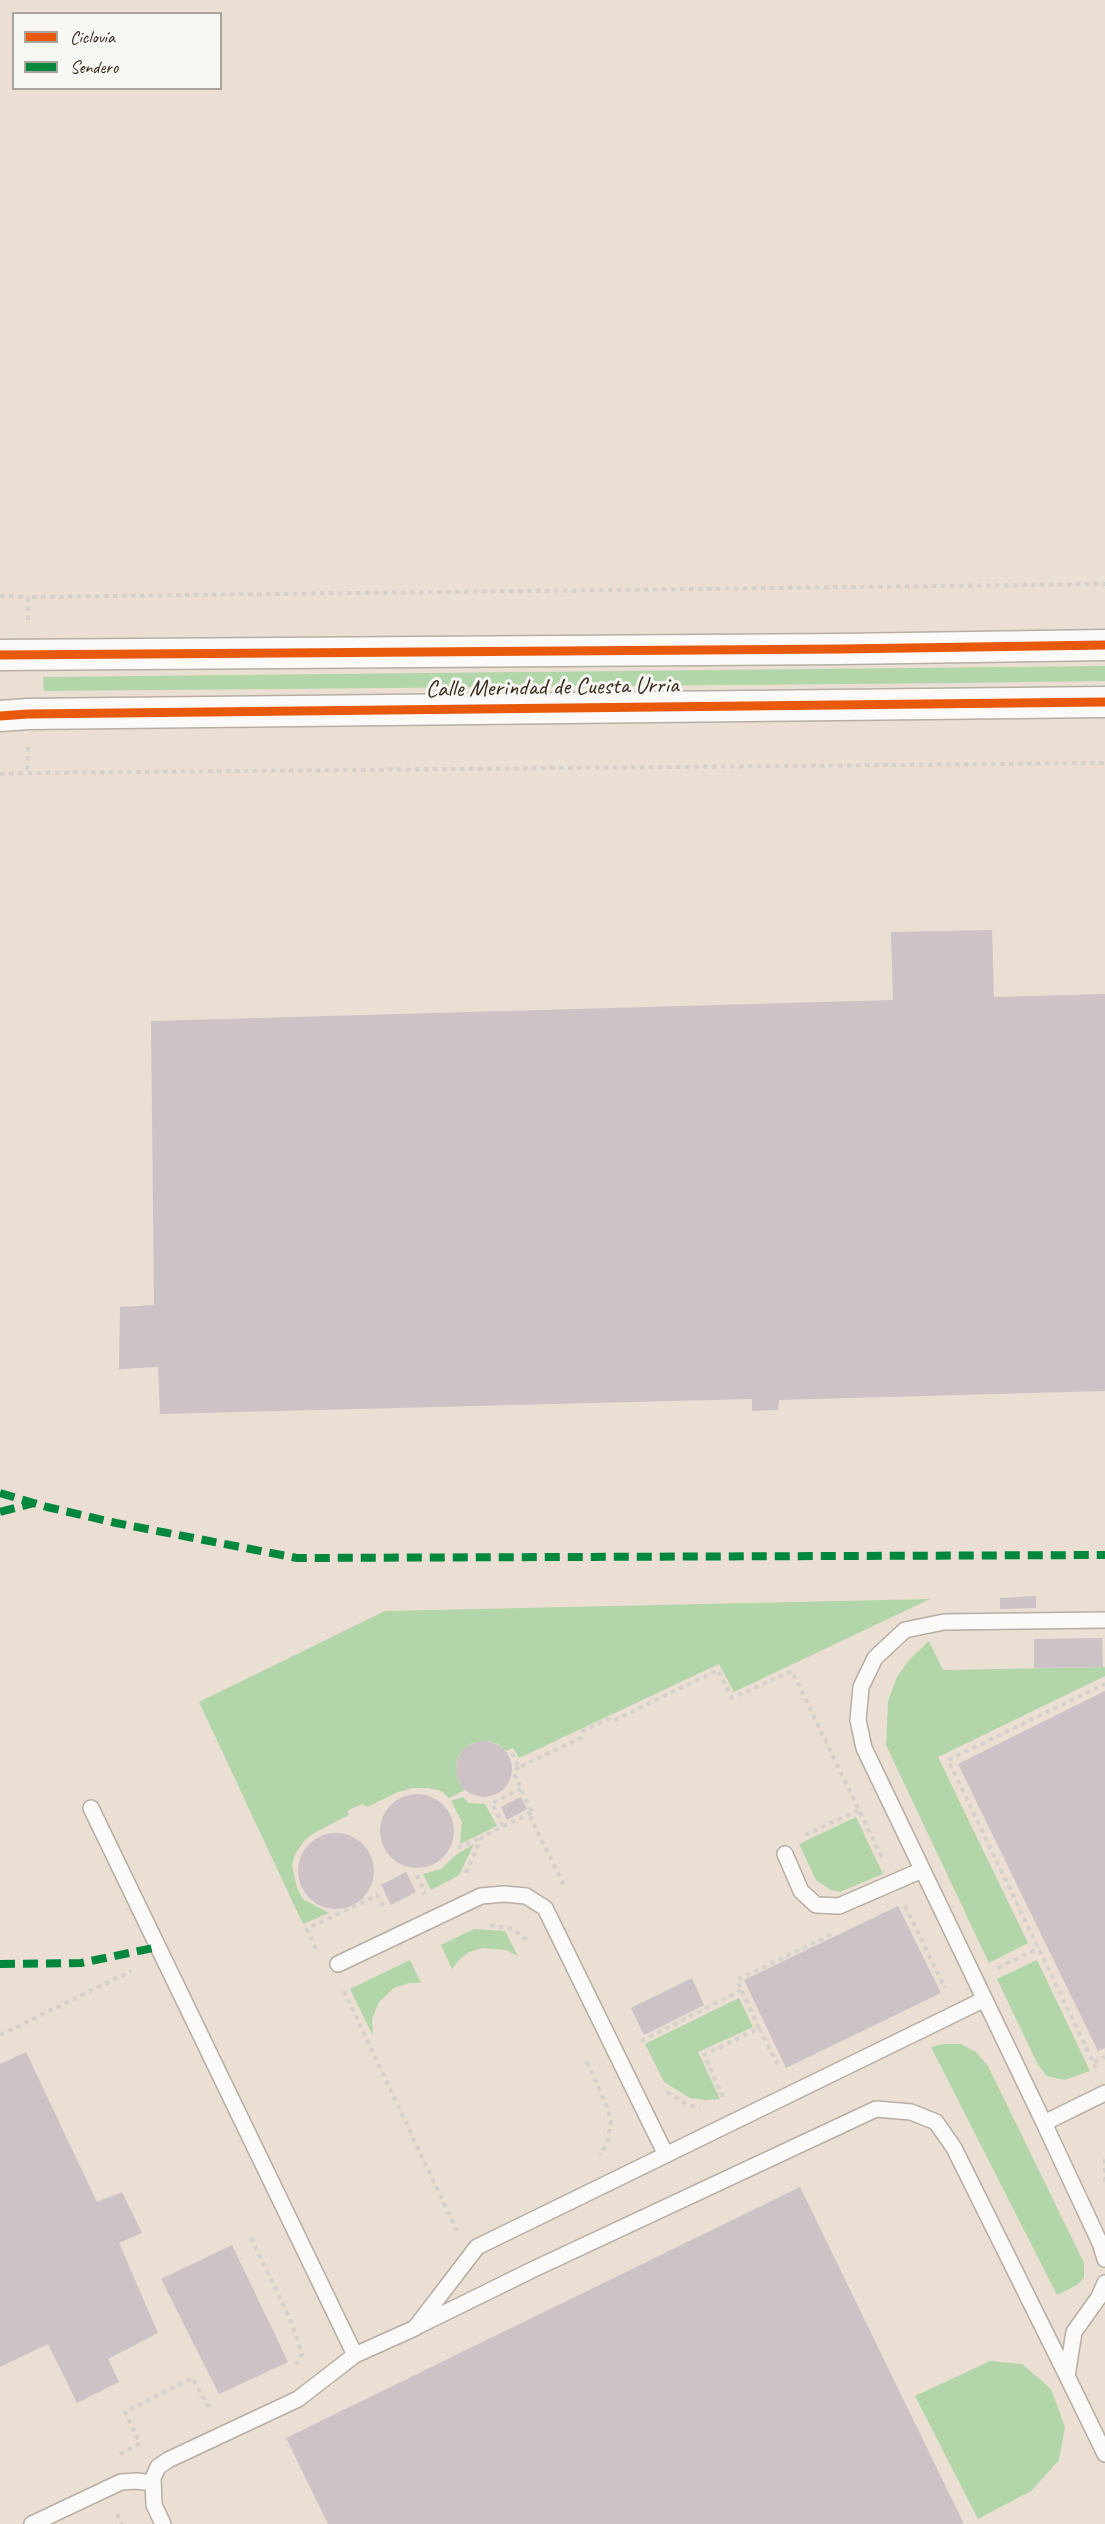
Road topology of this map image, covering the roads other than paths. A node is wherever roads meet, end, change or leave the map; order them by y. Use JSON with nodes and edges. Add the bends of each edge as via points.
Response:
{"nodes":[{"id":1,"x":1105,"y":645,"type":"edge"},
{"id":2,"x":0,"y":655,"type":"edge"},
{"id":3,"x":1105,"y":702,"type":"edge"},
{"id":4,"x":0,"y":716,"type":"edge"},
{"id":5,"x":1105,"y":1620,"type":"edge"},
{"id":6,"x":91,"y":1808,"type":"dead end"},
{"id":7,"x":785,"y":1854,"type":"dead end"},
{"id":8,"x":922,"y":1870,"type":"junction"},
{"id":9,"x":338,"y":1964,"type":"dead end"},
{"id":10,"x":983,"y":2000,"type":"junction"},
{"id":11,"x":1105,"y":2093,"type":"edge"},
{"id":12,"x":1044,"y":2123,"type":"junction"},
{"id":13,"x":666,"y":2155,"type":"junction"},
{"id":14,"x":1105,"y":2259,"type":"edge"},
{"id":15,"x":1105,"y":2283,"type":"edge"},
{"id":16,"x":415,"y":2328,"type":"junction"},
{"id":17,"x":355,"y":2355,"type":"junction"},
{"id":18,"x":1068,"y":2376,"type":"junction"},
{"id":19,"x":1105,"y":2454,"type":"edge"},
{"id":20,"x":152,"y":2483,"type":"junction"},
{"id":21,"x":32,"y":2524,"type":"edge"},
{"id":22,"x":163,"y":2524,"type":"edge"}],
"edges":[{"from":1,"to":2,"type":"street","name":"Calle Merindad de Cuesta Urria"},
{"from":3,"to":4,"type":"street","name":"Calle Merindad de Cuesta Urria"},
{"from":5,"to":8,"type":"lane","via":[[944,1622],[905,1630],[875,1658],[861,1687],[858,1720],[864,1748]]},
{"from":6,"to":17,"type":"lane"},
{"from":7,"to":8,"type":"lane","via":[[801,1891],[816,1905],[839,1906]]},
{"from":8,"to":10,"type":"lane"},
{"from":9,"to":13,"type":"lane","via":[[481,1896],[526,1896],[545,1908]]},
{"from":10,"to":12,"type":"lane"},
{"from":10,"to":13,"type":"lane"},
{"from":11,"to":12,"type":"lane"},
{"from":12,"to":14,"type":"lane"},
{"from":13,"to":16,"type":"lane","via":[[477,2247]]},
{"from":15,"to":18,"type":"lane","via":[[1074,2331]]},
{"from":16,"to":17,"type":"lane"},
{"from":16,"to":18,"type":"lane","via":[[876,2109],[911,2112],[936,2122],[954,2148]]},
{"from":17,"to":20,"type":"lane","via":[[298,2399],[168,2460],[158,2467]]},
{"from":18,"to":19,"type":"lane"},
{"from":20,"to":21,"type":"lane","via":[[121,2482]]},
{"from":20,"to":22,"type":"lane","via":[[154,2505]]}]}
